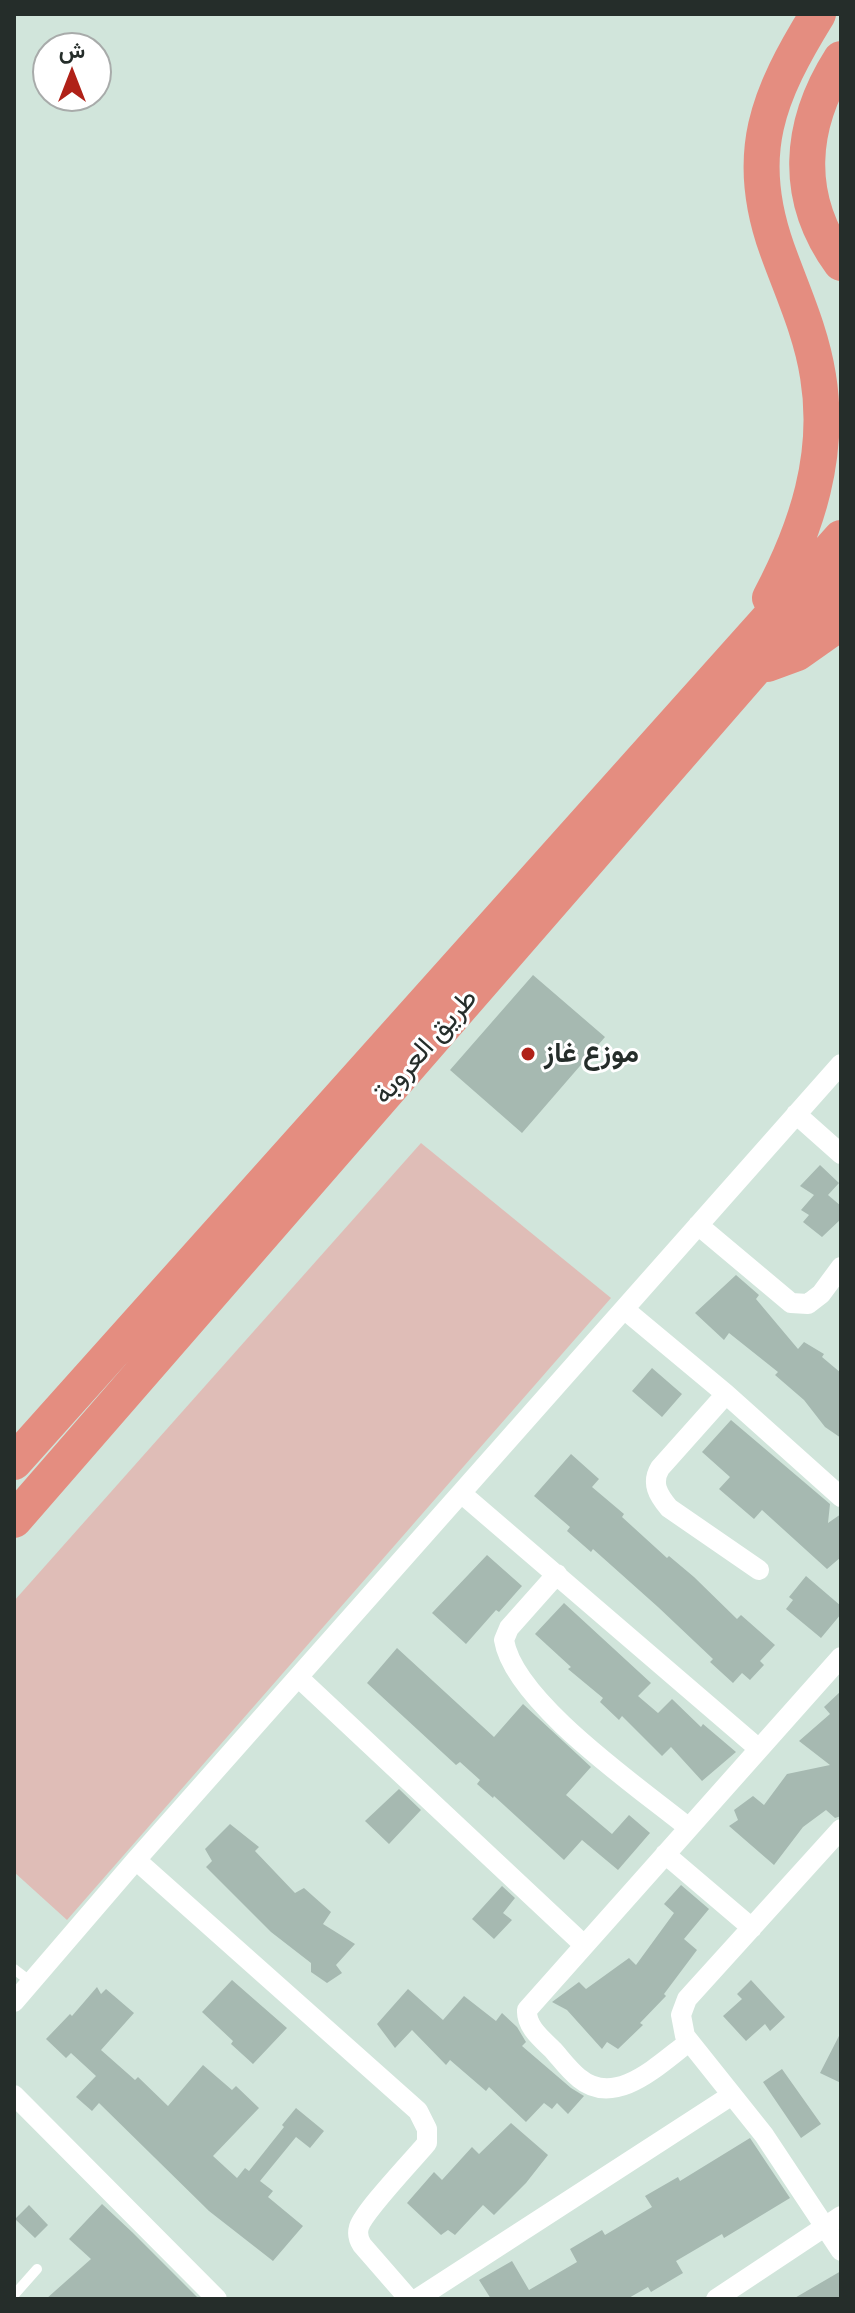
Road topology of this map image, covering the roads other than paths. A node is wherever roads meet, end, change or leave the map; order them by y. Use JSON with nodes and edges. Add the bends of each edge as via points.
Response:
{"nodes":[{"id":1,"x":818,"y":14,"type":"edge"},
{"id":2,"x":841,"y":59,"type":"edge"},
{"id":3,"x":841,"y":263,"type":"edge"},
{"id":4,"x":841,"y":538,"type":"edge"},
{"id":5,"x":841,"y":576,"type":"edge"},
{"id":6,"x":841,"y":622,"type":"edge"},
{"id":7,"x":753,"y":652,"type":"junction"},
{"id":8,"x":841,"y":1064,"type":"edge"},
{"id":9,"x":796,"y":1114,"type":"junction"},
{"id":10,"x":841,"y":1154,"type":"edge"},
{"id":11,"x":698,"y":1225,"type":"junction"},
{"id":12,"x":841,"y":1267,"type":"edge"},
{"id":13,"x":624,"y":1309,"type":"junction"},
{"id":14,"x":726,"y":1394,"type":"junction"},
{"id":15,"x":14,"y":1462,"type":"edge"},
{"id":16,"x":461,"y":1493,"type":"junction"},
{"id":17,"x":841,"y":1497,"type":"edge"},
{"id":18,"x":14,"y":1520,"type":"edge"},
{"id":19,"x":759,"y":1570,"type":"dead end"},
{"id":20,"x":557,"y":1574,"type":"junction"},
{"id":21,"x":838,"y":1666,"type":"edge"},
{"id":22,"x":298,"y":1677,"type":"junction"},
{"id":23,"x":759,"y":1749,"type":"junction"},
{"id":24,"x":689,"y":1828,"type":"junction"},
{"id":25,"x":841,"y":1829,"type":"edge"},
{"id":26,"x":665,"y":1854,"type":"junction"},
{"id":27,"x":136,"y":1860,"type":"junction"},
{"id":28,"x":752,"y":1928,"type":"junction"},
{"id":29,"x":584,"y":1945,"type":"junction"},
{"id":30,"x":14,"y":1969,"type":"edge"},
{"id":31,"x":31,"y":1982,"type":"junction"},
{"id":32,"x":14,"y":2002,"type":"edge"},
{"id":33,"x":689,"y":2042,"type":"junction"},
{"id":34,"x":14,"y":2095,"type":"edge"},
{"id":35,"x":732,"y":2095,"type":"junction"},
{"id":36,"x":833,"y":2222,"type":"edge"},
{"id":37,"x":841,"y":2251,"type":"edge"},
{"id":38,"x":37,"y":2269,"type":"dead end"},
{"id":39,"x":14,"y":2295,"type":"edge"},
{"id":40,"x":217,"y":2299,"type":"edge"},
{"id":41,"x":409,"y":2299,"type":"edge"},
{"id":42,"x":417,"y":2299,"type":"edge"},
{"id":43,"x":716,"y":2299,"type":"edge"}],
"edges":[{"from":1,"to":7,"type":"highway","via":[[773,99],[761,175],[769,225],[813,350],[821,403],[820,454],[811,504]]},
{"from":2,"to":3,"type":"highway","via":[[813,116],[807,156],[816,215]]},
{"from":4,"to":7,"type":"highway","name":"طريق العروبة"},
{"from":5,"to":7,"type":"highway","name":"طريق العروبة"},
{"from":6,"to":7,"type":"highway","via":[[797,653]]},
{"from":7,"to":15,"type":"highway","name":"طريق العروبة"},
{"from":7,"to":18,"type":"highway","name":"طريق العروبة"},
{"from":8,"to":9,"type":"street"},
{"from":9,"to":10,"type":"street"},
{"from":9,"to":11,"type":"street"},
{"from":11,"to":12,"type":"street","via":[[777,1293],[799,1305],[821,1294]]},
{"from":11,"to":13,"type":"street"},
{"from":13,"to":14,"type":"street"},
{"from":13,"to":16,"type":"street"},
{"from":14,"to":17,"type":"street"},
{"from":14,"to":19,"type":"street","via":[[660,1468],[655,1483],[669,1508]]},
{"from":16,"to":20,"type":"street"},
{"from":16,"to":22,"type":"street"},
{"from":20,"to":23,"type":"street"},
{"from":20,"to":24,"type":"street","via":[[509,1628],[504,1640],[511,1661],[546,1710]]},
{"from":21,"to":23,"type":"street"},
{"from":22,"to":27,"type":"street"},
{"from":22,"to":29,"type":"street"},
{"from":23,"to":24,"type":"street"},
{"from":24,"to":26,"type":"street"},
{"from":25,"to":28,"type":"street"},
{"from":26,"to":28,"type":"street"},
{"from":26,"to":29,"type":"street"},
{"from":27,"to":31,"type":"street"},
{"from":27,"to":41,"type":"street","via":[[418,2111],[427,2143],[358,2229],[362,2245]]},
{"from":28,"to":33,"type":"street","via":[[684,2005],[681,2023]]},
{"from":29,"to":33,"type":"street","via":[[526,2015],[578,2078],[602,2088],[627,2085]]},
{"from":30,"to":31,"type":"lane"},
{"from":31,"to":32,"type":"street"},
{"from":33,"to":35,"type":"street"},
{"from":34,"to":40,"type":"street"},
{"from":35,"to":36,"type":"street"},
{"from":35,"to":42,"type":"street"},
{"from":36,"to":37,"type":"street"},
{"from":36,"to":43,"type":"street"},
{"from":38,"to":39,"type":"lane"}]}
